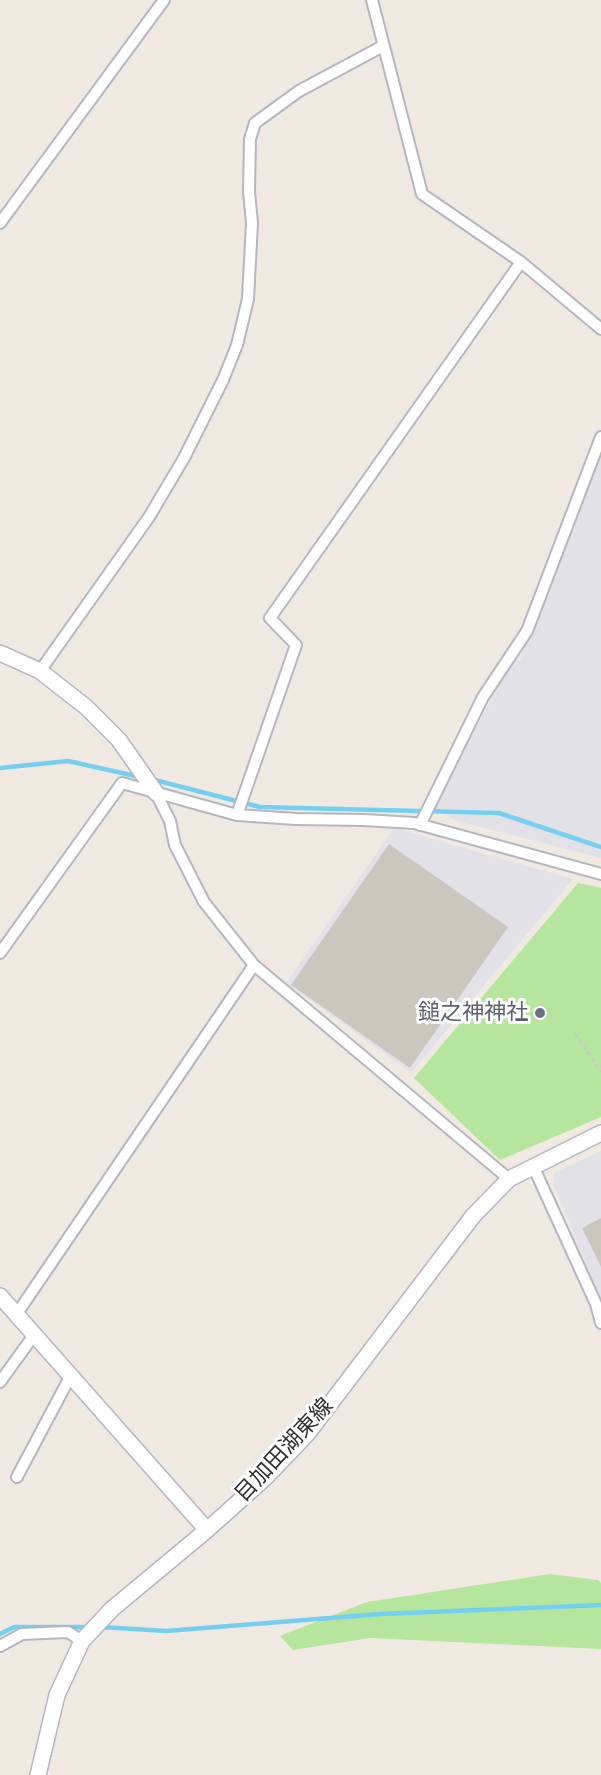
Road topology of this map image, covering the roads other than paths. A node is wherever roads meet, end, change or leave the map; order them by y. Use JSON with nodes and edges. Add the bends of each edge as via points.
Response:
{"nodes":[{"id":1,"x":372,"y":0,"type":"edge"},
{"id":2,"x":157,"y":3,"type":"edge"},
{"id":3,"x":383,"y":46,"type":"junction"},
{"id":4,"x":0,"y":223,"type":"edge"},
{"id":5,"x":521,"y":262,"type":"junction"},
{"id":6,"x":601,"y":329,"type":"edge"},
{"id":7,"x":601,"y":437,"type":"edge"},
{"id":8,"x":0,"y":653,"type":"edge"},
{"id":9,"x":40,"y":671,"type":"junction"},
{"id":10,"x":156,"y":793,"type":"junction"},
{"id":11,"x":237,"y":815,"type":"junction"},
{"id":12,"x":420,"y":825,"type":"junction"},
{"id":13,"x":601,"y":874,"type":"edge"},
{"id":14,"x":0,"y":953,"type":"edge"},
{"id":15,"x":254,"y":965,"type":"junction"},
{"id":16,"x":601,"y":1133,"type":"edge"},
{"id":17,"x":533,"y":1166,"type":"junction"},
{"id":18,"x":510,"y":1179,"type":"junction"},
{"id":19,"x":0,"y":1296,"type":"edge"},
{"id":20,"x":16,"y":1315,"type":"junction"},
{"id":21,"x":601,"y":1323,"type":"edge"},
{"id":22,"x":34,"y":1335,"type":"junction"},
{"id":23,"x":71,"y":1376,"type":"junction"},
{"id":24,"x":0,"y":1382,"type":"edge"},
{"id":25,"x":17,"y":1477,"type":"dead end"},
{"id":26,"x":207,"y":1530,"type":"junction"},
{"id":27,"x":82,"y":1641,"type":"junction"},
{"id":28,"x":0,"y":1646,"type":"edge"},
{"id":29,"x":38,"y":1775,"type":"edge"}],
"edges":[{"from":1,"to":3,"type":"street"},
{"from":2,"to":4,"type":"street"},
{"from":3,"to":5,"type":"street","via":[[422,194]]},
{"from":3,"to":9,"type":"street","via":[[299,91],[255,123],[250,139],[252,223],[248,299],[237,345],[184,458]]},
{"from":5,"to":6,"type":"street"},
{"from":5,"to":11,"type":"street","via":[[270,618],[296,645]]},
{"from":7,"to":12,"type":"street","via":[[527,631],[483,697]]},
{"from":8,"to":9,"type":"main road"},
{"from":9,"to":10,"type":"main road","via":[[86,707],[119,740]]},
{"from":10,"to":11,"type":"street"},
{"from":10,"to":14,"type":"street","via":[[122,783]]},
{"from":10,"to":15,"type":"street","via":[[170,821],[175,845],[204,902]]},
{"from":11,"to":12,"type":"street"},
{"from":12,"to":13,"type":"street"},
{"from":15,"to":18,"type":"street"},
{"from":15,"to":20,"type":"street"},
{"from":16,"to":17,"type":"main road","name":"目加田湖東線"},
{"from":17,"to":18,"type":"main road","name":"目加田湖東線"},
{"from":17,"to":21,"type":"street"},
{"from":18,"to":26,"type":"main road","name":"目加田湖東線","via":[[472,1216],[308,1433],[266,1478]]},
{"from":19,"to":20,"type":"main road"},
{"from":20,"to":22,"type":"main road"},
{"from":22,"to":23,"type":"main road"},
{"from":22,"to":24,"type":"street"},
{"from":23,"to":25,"type":"street"},
{"from":23,"to":26,"type":"main road"},
{"from":26,"to":27,"type":"main road","name":"目加田湖東線","via":[[112,1608]]},
{"from":27,"to":28,"type":"street","via":[[68,1632],[22,1634]]},
{"from":27,"to":29,"type":"main road","name":"目加田湖東線","via":[[57,1695]]}]}
